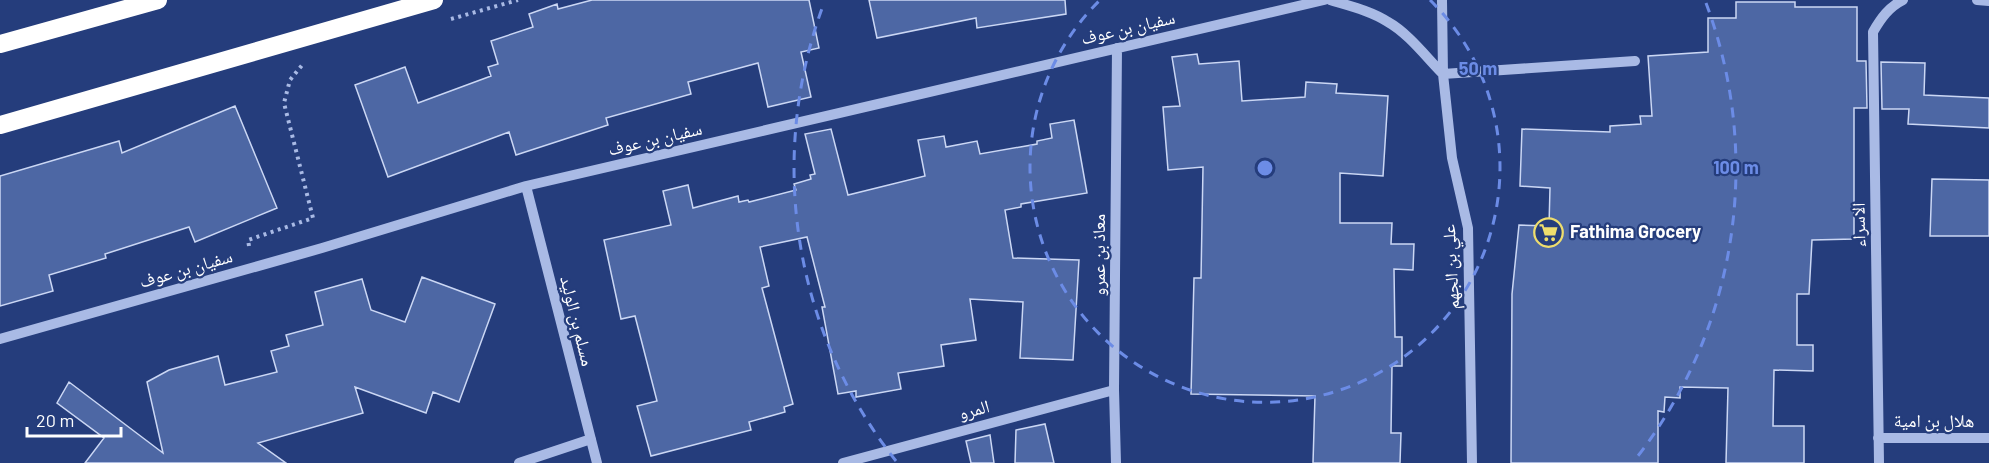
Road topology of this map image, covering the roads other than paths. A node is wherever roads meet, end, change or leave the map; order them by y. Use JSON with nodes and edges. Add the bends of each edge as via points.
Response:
{"nodes":[{"id":1,"x":158,"y":0,"type":"edge"},
{"id":2,"x":434,"y":0,"type":"edge"},
{"id":3,"x":1324,"y":0,"type":"edge"},
{"id":4,"x":1330,"y":0,"type":"edge"},
{"id":5,"x":1442,"y":0,"type":"edge"},
{"id":6,"x":1903,"y":0,"type":"edge"},
{"id":7,"x":1977,"y":0,"type":"edge"},
{"id":8,"x":1989,"y":1,"type":"edge"},
{"id":9,"x":0,"y":44,"type":"edge"},
{"id":10,"x":1117,"y":48,"type":"junction"},
{"id":11,"x":1635,"y":61,"type":"dead end"},
{"id":12,"x":1443,"y":75,"type":"junction"},
{"id":13,"x":0,"y":125,"type":"edge"},
{"id":14,"x":526,"y":186,"type":"junction"},
{"id":15,"x":0,"y":339,"type":"edge"},
{"id":16,"x":1114,"y":390,"type":"junction"},
{"id":17,"x":1878,"y":438,"type":"junction"},
{"id":18,"x":1989,"y":438,"type":"edge"},
{"id":19,"x":591,"y":439,"type":"junction"},
{"id":20,"x":519,"y":463,"type":"edge"},
{"id":21,"x":597,"y":463,"type":"edge"},
{"id":22,"x":843,"y":463,"type":"edge"},
{"id":23,"x":1116,"y":463,"type":"edge"},
{"id":24,"x":1472,"y":463,"type":"edge"},
{"id":25,"x":1879,"y":463,"type":"edge"}],
"edges":[{"from":1,"to":9,"type":"highway"},
{"from":2,"to":13,"type":"highway"},
{"from":3,"to":10,"type":"street","name":"سفيان بن عوف"},
{"from":4,"to":12,"type":"street","via":[[1389,22]]},
{"from":5,"to":12,"type":"street","name":"علي بن الجهم"},
{"from":6,"to":17,"type":"street","name":"الاسراء","via":[[1882,16],[1873,32]]},
{"from":7,"to":8,"type":"street"},
{"from":10,"to":14,"type":"street","name":"سفيان بن عوف"},
{"from":10,"to":16,"type":"street","name":"معاذ بن عمرو"},
{"from":11,"to":12,"type":"street"},
{"from":12,"to":24,"type":"street","name":"علي بن الجهم","via":[[1452,158],[1468,228]]},
{"from":14,"to":15,"type":"street","name":"سفيان بن عوف"},
{"from":14,"to":19,"type":"street","name":"مسلم بن الوليد"},
{"from":16,"to":22,"type":"street","name":"المرو"},
{"from":16,"to":23,"type":"street","name":"معاذ بن عمرو"},
{"from":17,"to":18,"type":"street","name":"هلال بن امية"},
{"from":17,"to":25,"type":"street","name":"الاسراء"},
{"from":19,"to":20,"type":"street"},
{"from":19,"to":21,"type":"street","name":"مسلم بن الوليد"}]}
